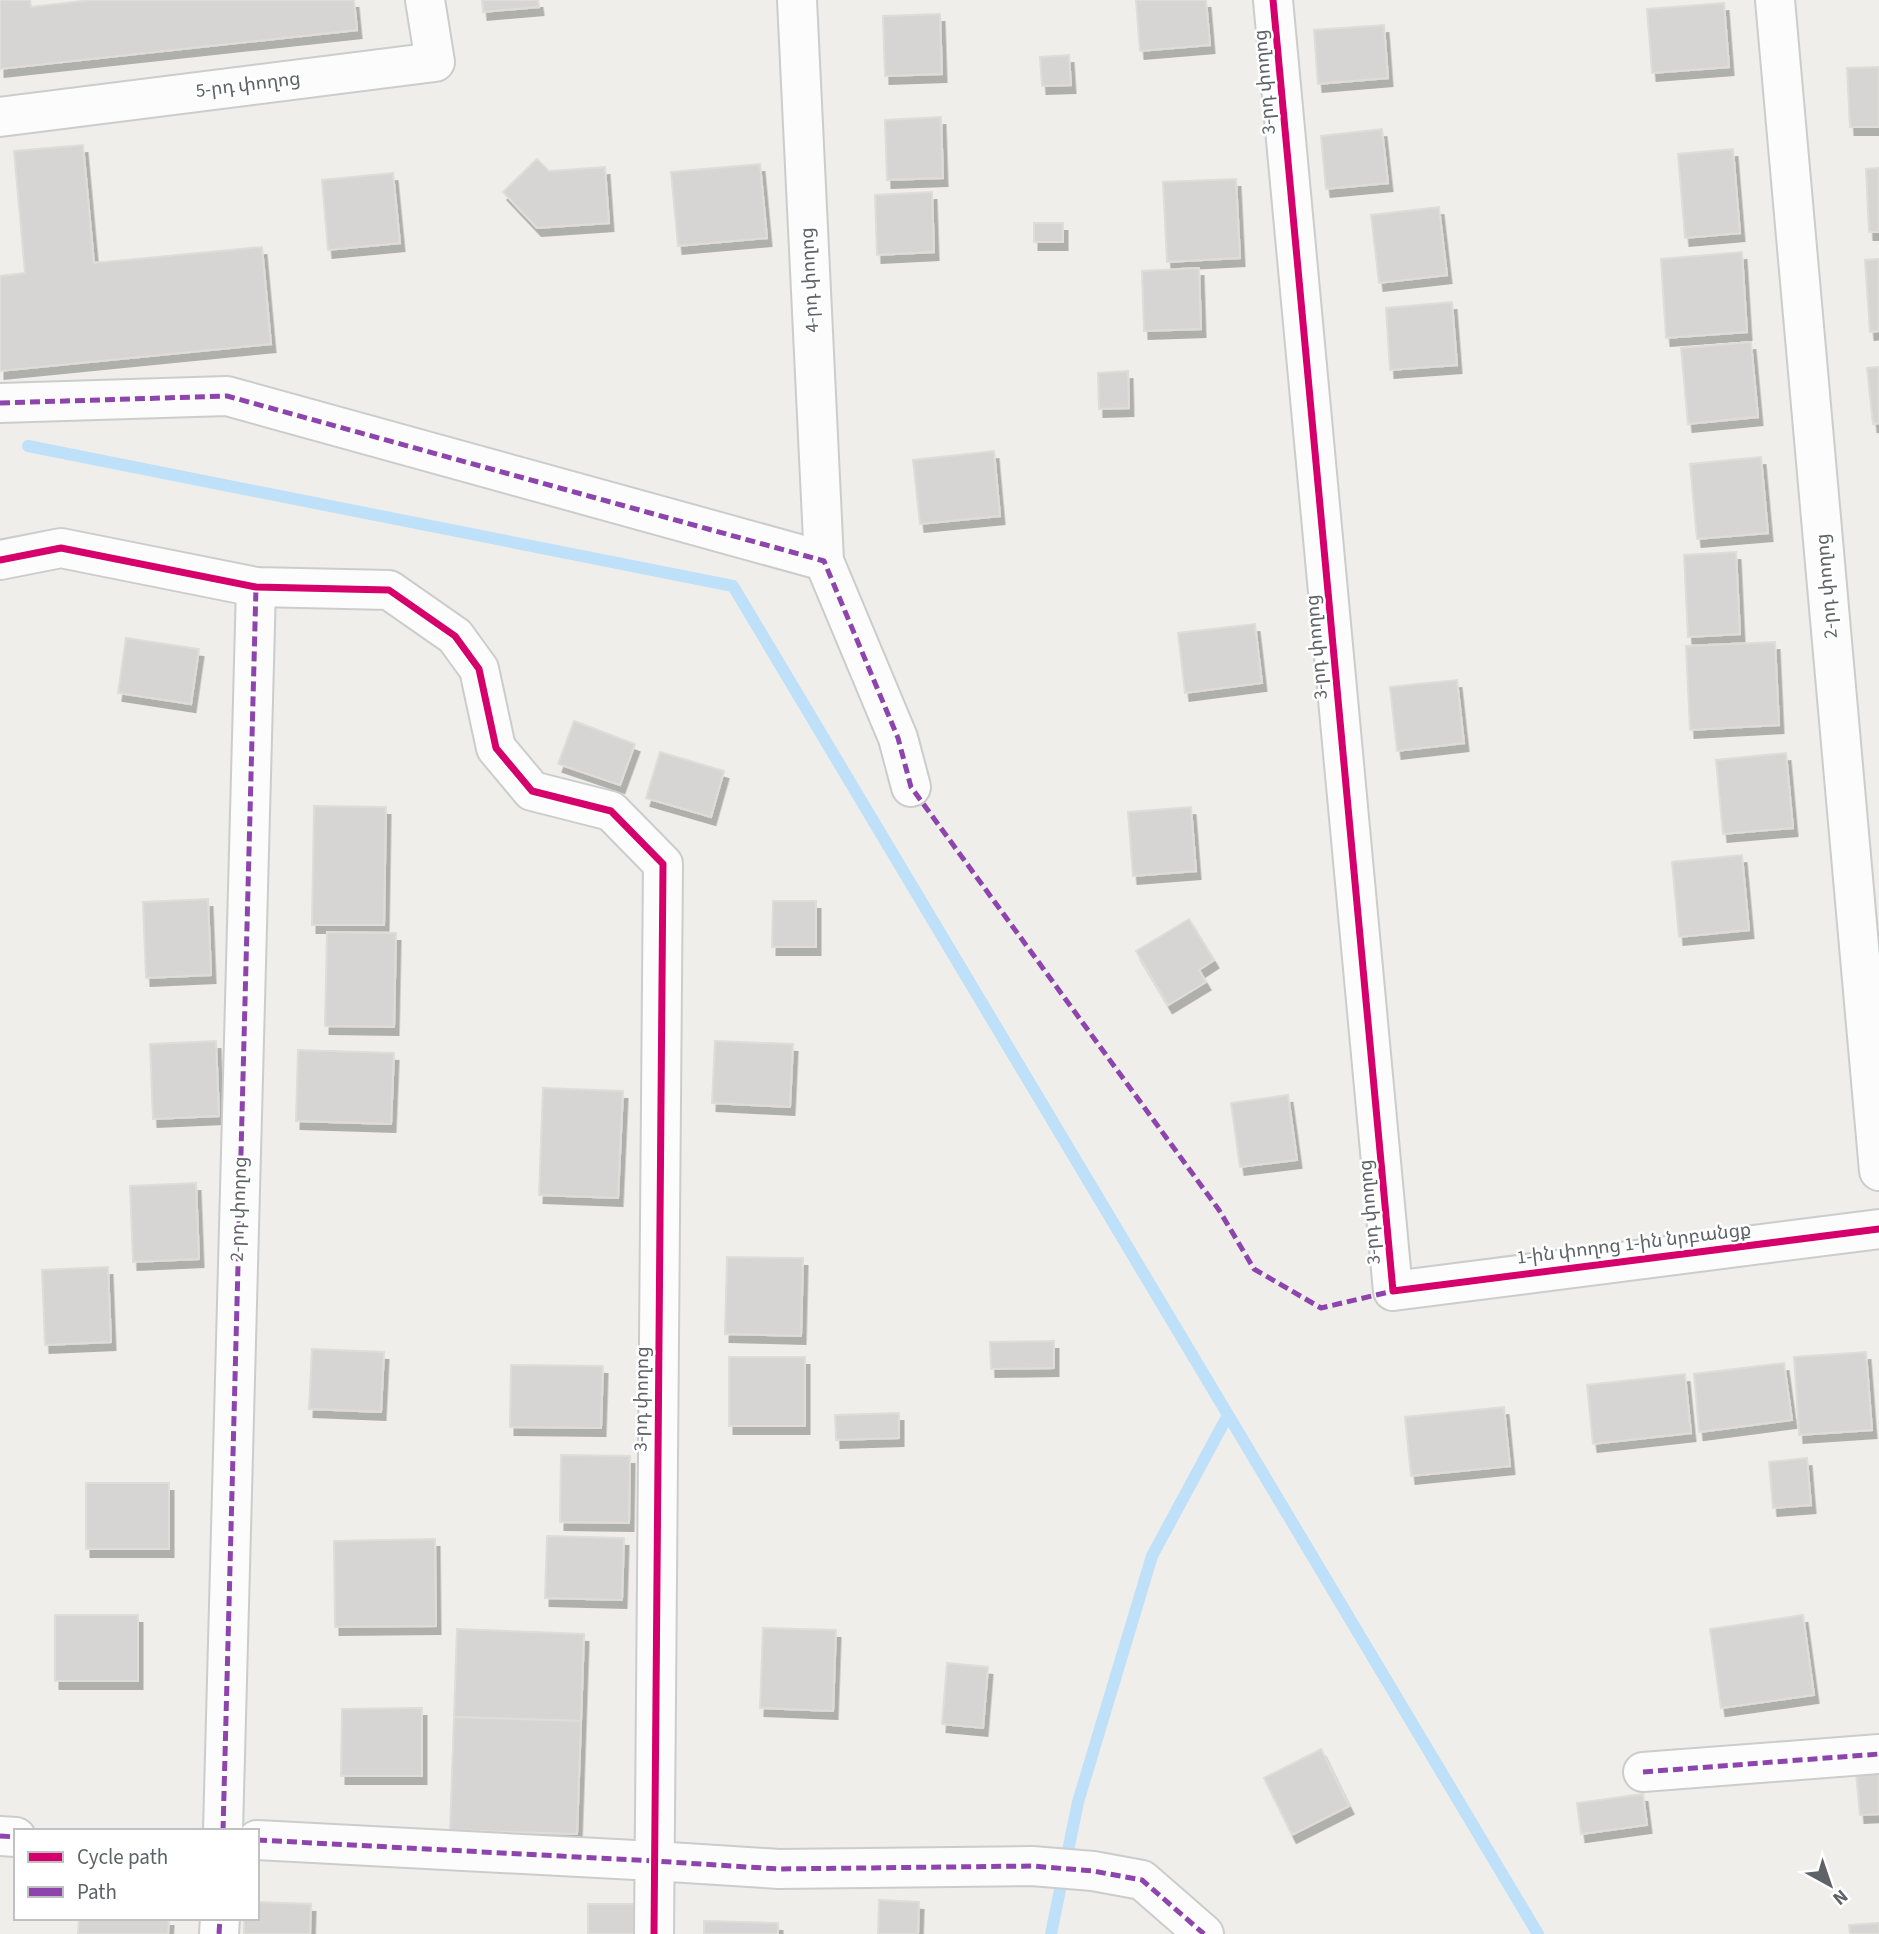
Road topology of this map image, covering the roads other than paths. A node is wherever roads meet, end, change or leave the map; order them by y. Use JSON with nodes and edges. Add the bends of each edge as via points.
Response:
{"nodes":[{"id":1,"x":425,"y":0,"type":"edge"},
{"id":2,"x":797,"y":0,"type":"edge"},
{"id":3,"x":1273,"y":0,"type":"edge"},
{"id":4,"x":1775,"y":0,"type":"edge"},
{"id":5,"x":0,"y":117,"type":"edge"},
{"id":6,"x":0,"y":403,"type":"edge"},
{"id":7,"x":0,"y":560,"type":"edge"},
{"id":8,"x":824,"y":561,"type":"junction"},
{"id":9,"x":256,"y":587,"type":"junction"},
{"id":10,"x":911,"y":787,"type":"dead end"},
{"id":11,"x":1879,"y":1171,"type":"edge"},
{"id":12,"x":1879,"y":1229,"type":"edge"},
{"id":13,"x":1393,"y":1291,"type":"joint"},
{"id":14,"x":1879,"y":1754,"type":"edge"},
{"id":15,"x":1643,"y":1772,"type":"dead end"},
{"id":16,"x":223,"y":1829,"type":"edge"},
{"id":17,"x":259,"y":1840,"type":"edge"},
{"id":18,"x":654,"y":1861,"type":"junction"},
{"id":19,"x":654,"y":1934,"type":"edge"},
{"id":20,"x":1204,"y":1934,"type":"edge"}],
"edges":[{"from":1,"to":5,"type":"street","name":"5-րդ փողոց","via":[[435,62]]},
{"from":2,"to":8,"type":"street","name":"4-րդ փողոց"},
{"from":3,"to":13,"type":"street","name":"3-րդ փողոց"},
{"from":4,"to":11,"type":"street","name":"2-րդ փողոց"},
{"from":6,"to":8,"type":"street","via":[[227,396]]},
{"from":7,"to":9,"type":"street","via":[[61,548]]},
{"from":8,"to":10,"type":"street","name":"4-րդ փողոց","via":[[898,738]]},
{"from":9,"to":16,"type":"street","name":"2-րդ փողոց"},
{"from":9,"to":18,"type":"street","name":"3-րդ փողոց","via":[[389,590],[455,636],[479,669],[496,748],[532,791],[611,811],[663,864]]},
{"from":12,"to":13,"type":"street","name":"1-ին փողոց 1-ին նրբանցք"},
{"from":14,"to":15,"type":"street"},
{"from":17,"to":18,"type":"street"},
{"from":18,"to":19,"type":"street","name":"3-րդ փողոց"},
{"from":18,"to":20,"type":"street","via":[[779,1870],[1032,1866],[1093,1871],[1142,1880]]}]}
